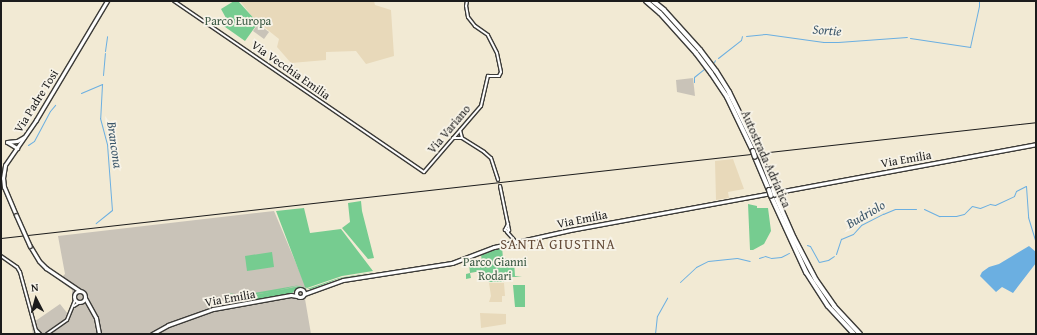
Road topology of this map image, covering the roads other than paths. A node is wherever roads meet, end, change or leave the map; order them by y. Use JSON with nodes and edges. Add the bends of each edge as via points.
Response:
{"nodes":[{"id":1,"x":107,"y":1,"type":"edge"},
{"id":2,"x":174,"y":1,"type":"edge"},
{"id":3,"x":467,"y":1,"type":"edge"},
{"id":4,"x":646,"y":1,"type":"edge"},
{"id":5,"x":653,"y":1,"type":"edge"},
{"id":6,"x":728,"y":95,"type":"junction"},
{"id":7,"x":460,"y":129,"type":"junction"},
{"id":8,"x":456,"y":134,"type":"junction"},
{"id":9,"x":26,"y":136,"type":"junction"},
{"id":10,"x":459,"y":136,"type":"junction"},
{"id":11,"x":452,"y":139,"type":"junction"},
{"id":12,"x":14,"y":142,"type":"junction"},
{"id":13,"x":1036,"y":144,"type":"edge"},
{"id":14,"x":11,"y":146,"type":"junction"},
{"id":15,"x":18,"y":148,"type":"junction"},
{"id":16,"x":12,"y":154,"type":"junction"},
{"id":17,"x":424,"y":172,"type":"joint"},
{"id":18,"x":498,"y":180,"type":"dead end"},
{"id":19,"x":500,"y":186,"type":"dead end"},
{"id":20,"x":772,"y":193,"type":"junction"},
{"id":21,"x":517,"y":242,"type":"junction"},
{"id":22,"x":1,"y":256,"type":"edge"},
{"id":23,"x":73,"y":287,"type":"junction"},
{"id":24,"x":80,"y":291,"type":"junction"},
{"id":25,"x":296,"y":291,"type":"junction"},
{"id":26,"x":303,"y":292,"type":"junction"},
{"id":27,"x":75,"y":294,"type":"junction"},
{"id":28,"x":291,"y":295,"type":"junction"},
{"id":29,"x":297,"y":296,"type":"junction"},
{"id":30,"x":85,"y":298,"type":"junction"},
{"id":31,"x":75,"y":300,"type":"junction"},
{"id":32,"x":81,"y":302,"type":"junction"},
{"id":33,"x":74,"y":307,"type":"junction"},
{"id":34,"x":92,"y":310,"type":"junction"},
{"id":35,"x":39,"y":334,"type":"edge"},
{"id":36,"x":47,"y":334,"type":"edge"},
{"id":37,"x":99,"y":334,"type":"edge"},
{"id":38,"x":152,"y":334,"type":"edge"},
{"id":39,"x":854,"y":334,"type":"edge"},
{"id":40,"x":860,"y":334,"type":"edge"}],
"edges":[{"from":1,"to":9,"type":"main road","name":"Via Padre Tosi"},
{"from":2,"to":17,"type":"street","name":"Via Vecchia Emilia"},
{"from":3,"to":7,"type":"street","name":"Via Variano","via":[[468,16],[475,26],[488,35],[497,53],[502,72],[499,76],[488,76],[481,106]]},
{"from":4,"to":6,"type":"highway","name":"Autostrada Adriatica","via":[[696,53]]},
{"from":5,"to":6,"type":"highway","name":"Autostrada Adriatica","via":[[700,50]]},
{"from":6,"to":20,"type":"highway","name":"Autostrada Adriatica","bridge":true},
{"from":6,"to":20,"type":"highway","name":"Autostrada Adriatica","bridge":true,"via":[[761,157]]},
{"from":7,"to":8,"type":"street","name":"Via Variano"},
{"from":7,"to":10,"type":"street"},
{"from":8,"to":10,"type":"street"},
{"from":8,"to":11,"type":"street","name":"Via Variano"},
{"from":9,"to":12,"type":"main road"},
{"from":9,"to":15,"type":"main road","name":"Via Padre Tosi"},
{"from":10,"to":11,"type":"street"},
{"from":10,"to":18,"type":"street","via":[[491,158]]},
{"from":11,"to":17,"type":"street","name":"Via Variano"},
{"from":12,"to":14,"type":"main road","via":[[7,142]]},
{"from":12,"to":15,"type":"main road"},
{"from":13,"to":20,"type":"main road","name":"Via Emilia"},
{"from":14,"to":15,"type":"main road"},
{"from":14,"to":16,"type":"main road"},
{"from":15,"to":16,"type":"main road","name":"Via Padre Tosi"},
{"from":16,"to":23,"type":"main road","name":"Via Padre Tosi","bridge":true,"via":[[5,166],[4,186],[30,246],[42,264]]},
{"from":19,"to":21,"type":"street","via":[[508,230]]},
{"from":20,"to":21,"type":"main road","name":"Via Emilia"},
{"from":20,"to":39,"type":"highway","name":"Autostrada Adriatica","via":[[806,272],[828,306]]},
{"from":20,"to":40,"type":"highway","name":"Autostrada Adriatica","via":[[813,275],[834,306]]},
{"from":21,"to":26,"type":"main road","name":"Via Emilia","via":[[494,247],[448,264],[343,280]]},
{"from":22,"to":35,"type":"street","via":[[20,272]]},
{"from":23,"to":24,"type":"main road","name":"Via Padre Tosi"},
{"from":23,"to":27,"type":"main road"},
{"from":24,"to":27,"type":"main road"},
{"from":24,"to":30,"type":"main road","name":"Via Padre Tosi","via":[[85,294]]},
{"from":25,"to":26,"type":"main road","name":"Via Emilia","via":[[300,289]]},
{"from":25,"to":28,"type":"main road","name":"Via Emilia"},
{"from":25,"to":29,"type":"main road"},
{"from":26,"to":29,"type":"main road","name":"Via Emilia","via":[[301,297]]},
{"from":27,"to":31,"type":"main road"},
{"from":28,"to":29,"type":"main road","name":"Via Emilia"},
{"from":28,"to":38,"type":"main road","name":"Via Emilia","via":[[213,309],[168,325]]},
{"from":30,"to":32,"type":"main road"},
{"from":30,"to":34,"type":"main road","name":"Via Padre Tosi"},
{"from":31,"to":32,"type":"main road"},
{"from":31,"to":33,"type":"street"},
{"from":32,"to":33,"type":"street"},
{"from":32,"to":34,"type":"main road"},
{"from":33,"to":36,"type":"street","via":[[67,320]]},
{"from":34,"to":37,"type":"main road","name":"Via Padre Tosi"}]}
